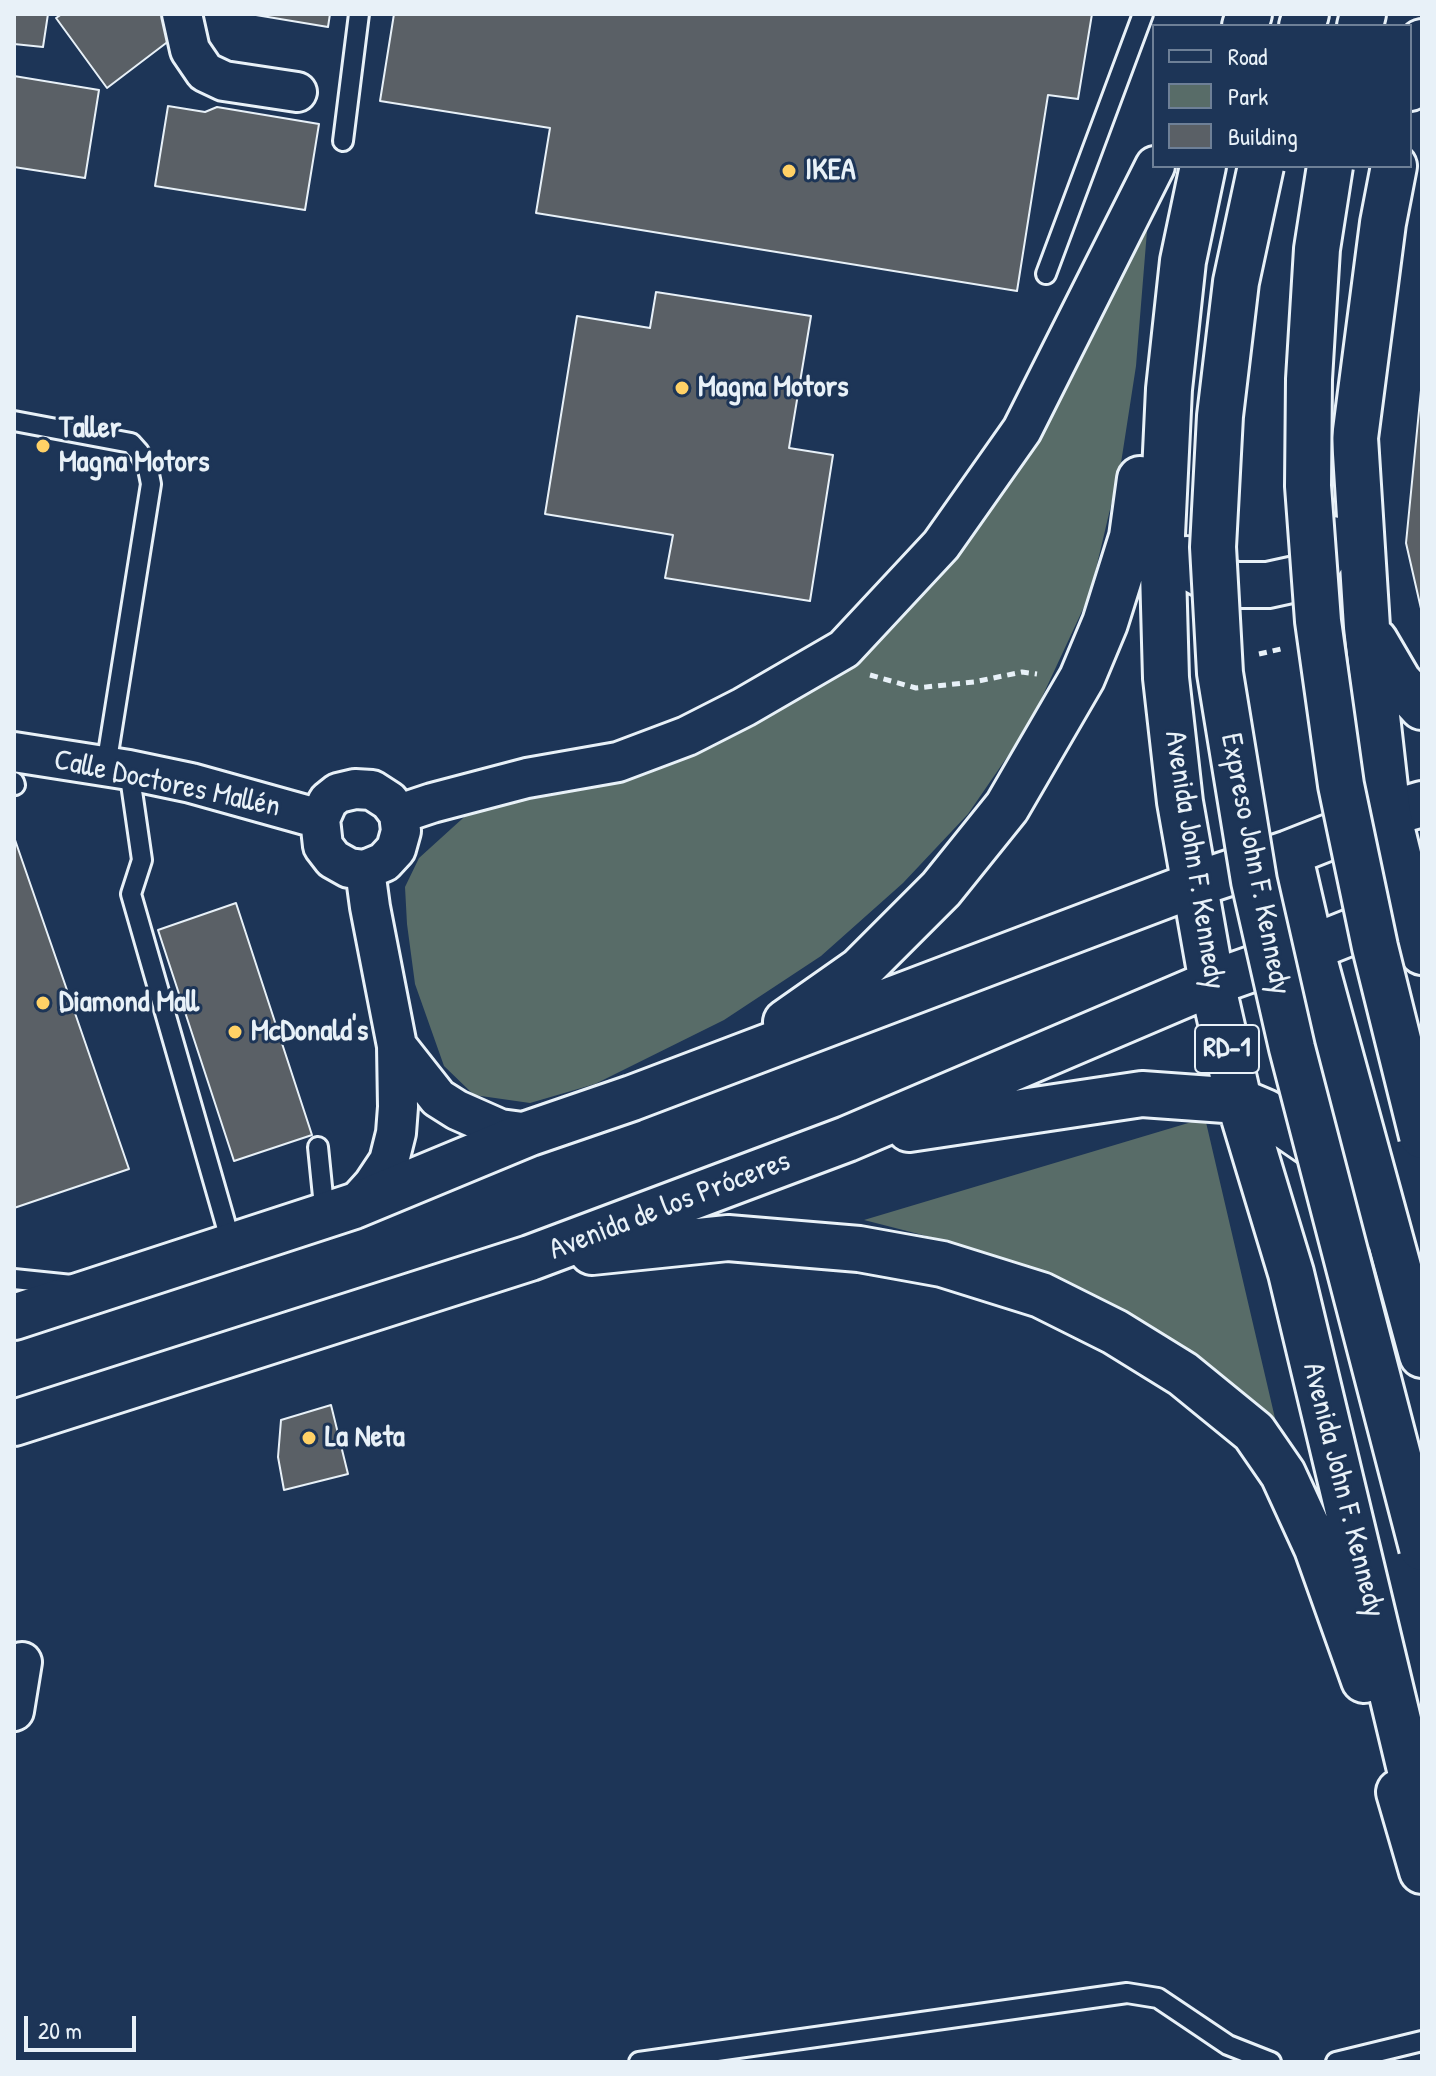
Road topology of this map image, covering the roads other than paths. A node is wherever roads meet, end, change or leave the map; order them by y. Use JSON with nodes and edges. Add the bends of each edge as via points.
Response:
{"nodes":[{"id":1,"x":182,"y":14,"type":"edge"},
{"id":2,"x":359,"y":14,"type":"edge"},
{"id":3,"x":1143,"y":14,"type":"edge"},
{"id":4,"x":1422,"y":42,"type":"edge"},
{"id":5,"x":1412,"y":80,"type":"edge"},
{"id":6,"x":297,"y":92,"type":"dead end"},
{"id":7,"x":343,"y":141,"type":"dead end"},
{"id":8,"x":1154,"y":168,"type":"edge"},
{"id":9,"x":1203,"y":168,"type":"edge"},
{"id":10,"x":1261,"y":168,"type":"edge"},
{"id":11,"x":1330,"y":168,"type":"edge"},
{"id":12,"x":1394,"y":168,"type":"edge"},
{"id":13,"x":1183,"y":261,"type":"junction"},
{"id":14,"x":1046,"y":274,"type":"dead end"},
{"id":15,"x":14,"y":421,"type":"edge"},
{"id":16,"x":1355,"y":438,"type":"junction"},
{"id":17,"x":1165,"y":484,"type":"junction"},
{"id":18,"x":1367,"y":627,"type":"junction"},
{"id":19,"x":1422,"y":707,"type":"edge"},
{"id":20,"x":14,"y":752,"type":"edge"},
{"id":21,"x":118,"y":768,"type":"junction"},
{"id":22,"x":1405,"y":809,"type":"edge"},
{"id":23,"x":399,"y":814,"type":"junction"},
{"id":24,"x":320,"y":819,"type":"junction"},
{"id":25,"x":1289,"y":853,"type":"junction"},
{"id":26,"x":365,"y":870,"type":"junction"},
{"id":27,"x":1196,"y":884,"type":"junction"},
{"id":28,"x":1416,"y":906,"type":"edge"},
{"id":29,"x":1311,"y":948,"type":"junction"},
{"id":30,"x":1422,"y":952,"type":"edge"},
{"id":31,"x":1212,"y":983,"type":"junction"},
{"id":32,"x":397,"y":1046,"type":"junction"},
{"id":33,"x":690,"y":1076,"type":"junction"},
{"id":34,"x":1239,"y":1101,"type":"junction"},
{"id":35,"x":530,"y":1133,"type":"junction"},
{"id":36,"x":1422,"y":1136,"type":"edge"},
{"id":37,"x":847,"y":1139,"type":"junction"},
{"id":38,"x":318,"y":1147,"type":"dead end"},
{"id":39,"x":339,"y":1211,"type":"junction"},
{"id":40,"x":1390,"y":1238,"type":"junction"},
{"id":41,"x":232,"y":1246,"type":"junction"},
{"id":42,"x":530,"y":1258,"type":"junction"},
{"id":43,"x":14,"y":1279,"type":"edge"},
{"id":44,"x":103,"y":1288,"type":"junction"},
{"id":45,"x":14,"y":1317,"type":"edge"},
{"id":46,"x":1422,"y":1355,"type":"edge"},
{"id":47,"x":14,"y":1423,"type":"edge"},
{"id":48,"x":1422,"y":1548,"type":"edge"},
{"id":49,"x":22,"y":1662,"type":"dead end"},
{"id":50,"x":14,"y":1711,"type":"edge"},
{"id":51,"x":1422,"y":1820,"type":"edge"},
{"id":52,"x":1422,"y":1871,"type":"edge"},
{"id":53,"x":1422,"y":2041,"type":"edge"},
{"id":54,"x":639,"y":2062,"type":"edge"},
{"id":55,"x":1271,"y":2062,"type":"edge"},
{"id":56,"x":1336,"y":2062,"type":"edge"}],
"edges":[{"from":1,"to":6,"type":"street","via":[[190,50],[205,72],[224,81]]},
{"from":2,"to":7,"type":"lane"},
{"from":3,"to":14,"type":"lane"},
{"from":4,"to":5,"type":"main road"},
{"from":8,"to":23,"type":"street","via":[[1022,430],[941,545],[844,649],[687,736],[618,762],[527,778]]},
{"from":9,"to":13,"type":"main road","name":"Avenida John F. Kennedy","number":"RD-1"},
{"from":10,"to":48,"type":"main road","name":"Expreso John F. Kennedy","number":"RD-1","bridge":true,"via":[[1236,282],[1220,416],[1213,547],[1220,673],[1254,881],[1292,1048]]},
{"from":11,"to":36,"type":"main road","bridge":true,"via":[[1317,249],[1309,379],[1308,486],[1318,621],[1341,785]]},
{"from":12,"to":16,"type":"main road"},
{"from":13,"to":17,"type":"main road","name":"Avenida John F. Kennedy","number":"RD-1"},
{"from":13,"to":33,"type":"main road","via":[[1149,422],[1132,537],[1105,623],[1082,678],[1007,807],[941,889],[860,970],[786,1022]]},
{"from":15,"to":21,"type":"lane","via":[[131,443],[148,469],[151,484]]},
{"from":16,"to":17,"type":"main road","via":[[1337,529],[1321,561],[1300,578],[1238,585],[1212,580],[1189,567]]},
{"from":16,"to":18,"type":"main road"},
{"from":17,"to":27,"type":"main road","name":"Avenida John F. Kennedy","number":"RD-1","via":[[1166,678],[1180,802]]},
{"from":18,"to":19,"type":"main road","via":[[1399,682]]},
{"from":18,"to":22,"type":"main road"},
{"from":20,"to":21,"type":"street","name":"Calle Doctores Mallén"},
{"from":21,"to":24,"type":"street","name":"Calle Doctores Mallén"},
{"from":21,"to":41,"type":"lane","via":[[142,860],[131,894]]},
{"from":22,"to":25,"type":"main road"},
{"from":22,"to":28,"type":"main road"},
{"from":23,"to":24,"type":"street","via":[[372,790],[355,789],[328,801]]},
{"from":23,"to":26,"type":"street","via":[[396,849],[384,862]]},
{"from":24,"to":26,"type":"street","via":[[323,846],[333,859]]},
{"from":25,"to":27,"type":"main road"},
{"from":25,"to":29,"type":"main road"},
{"from":26,"to":32,"type":"street"},
{"from":27,"to":31,"type":"main road","name":"Avenida John F. Kennedy","number":"RD-1"},
{"from":27,"to":33,"type":"main road"},
{"from":28,"to":29,"type":"main road","name":"Avenida de los Próceres"},
{"from":28,"to":30,"type":"main road"},
{"from":29,"to":31,"type":"main road","name":"Avenida de los Próceres"},
{"from":29,"to":40,"type":"main road"},
{"from":31,"to":34,"type":"main road","name":"Avenida John F. Kennedy","number":"RD-1"},
{"from":31,"to":37,"type":"main road","name":"Avenida de los Próceres"},
{"from":32,"to":35,"type":"street","via":[[438,1098],[500,1129]]},
{"from":32,"to":39,"type":"street","via":[[398,1107],[389,1161],[373,1185]]},
{"from":33,"to":35,"type":"main road"},
{"from":34,"to":37,"type":"main road","via":[[1142,1094]]},
{"from":34,"to":40,"type":"main road","via":[[1319,1149]]},
{"from":34,"to":51,"type":"main road","name":"Avenida John F. Kennedy","number":"RD-1","via":[[1291,1273]]},
{"from":35,"to":39,"type":"main road"},
{"from":37,"to":42,"type":"main road","name":"Avenida de los Próceres"},
{"from":38,"to":39,"type":"lane"},
{"from":39,"to":41,"type":"main road"},
{"from":40,"to":46,"type":"main road"},
{"from":41,"to":44,"type":"main road"},
{"from":42,"to":47,"type":"main road","name":"Avenida de los Próceres"},
{"from":42,"to":52,"type":"main road","via":[[728,1238],[859,1249],[942,1264],[1041,1295],[1183,1374],[1254,1432],[1283,1474],[1317,1548],[1381,1729]]},
{"from":43,"to":44,"type":"lane"},
{"from":44,"to":45,"type":"main road"},
{"from":49,"to":50,"type":"street"},
{"from":53,"to":56,"type":"lane"},
{"from":54,"to":55,"type":"lane","via":[[1127,1993],[1158,1998],[1228,2045]]}]}
